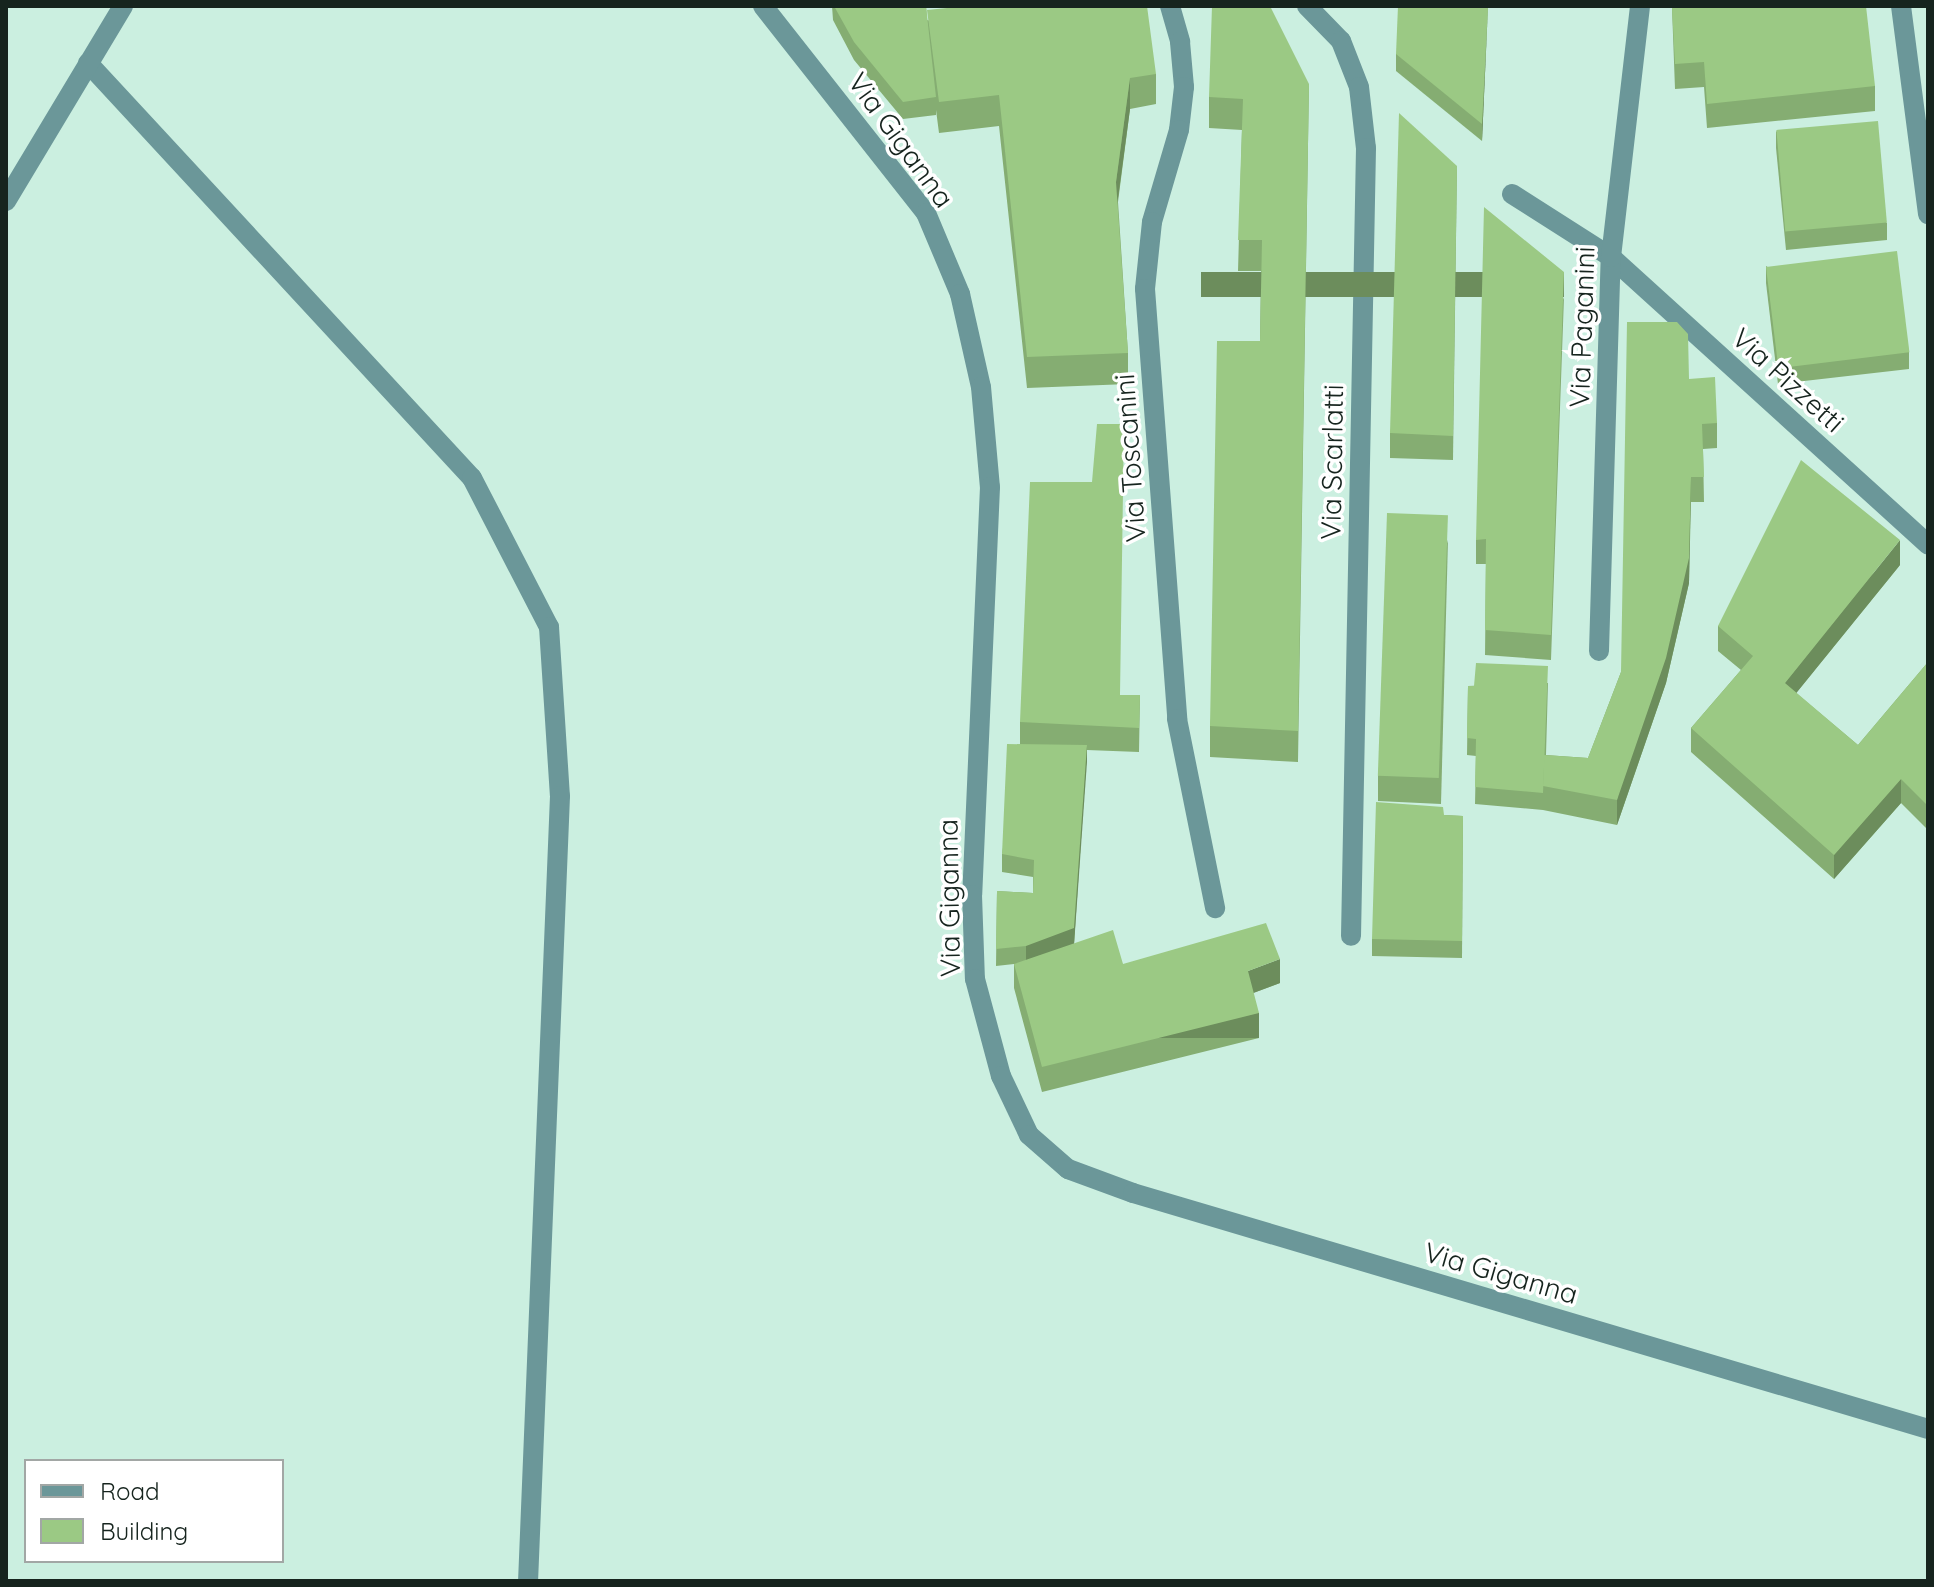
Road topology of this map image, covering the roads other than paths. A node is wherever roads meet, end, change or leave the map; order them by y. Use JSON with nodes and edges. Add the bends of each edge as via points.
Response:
{"nodes":[{"id":1,"x":123,"y":6,"type":"edge"},
{"id":2,"x":763,"y":6,"type":"edge"},
{"id":3,"x":1170,"y":6,"type":"edge"},
{"id":4,"x":1307,"y":6,"type":"edge"},
{"id":5,"x":1640,"y":6,"type":"edge"},
{"id":6,"x":1901,"y":6,"type":"edge"},
{"id":7,"x":88,"y":63,"type":"junction"},
{"id":8,"x":1512,"y":194,"type":"dead end"},
{"id":9,"x":6,"y":201,"type":"edge"},
{"id":10,"x":1928,"y":214,"type":"edge"},
{"id":11,"x":1611,"y":257,"type":"junction"},
{"id":12,"x":1928,"y":544,"type":"edge"},
{"id":13,"x":1599,"y":651,"type":"dead end"},
{"id":14,"x":1215,"y":908,"type":"dead end"},
{"id":15,"x":1351,"y":936,"type":"dead end"},
{"id":16,"x":1928,"y":1429,"type":"edge"},
{"id":17,"x":528,"y":1581,"type":"edge"}],
"edges":[{"from":1,"to":7,"type":"street"},
{"from":2,"to":16,"type":"street","name":"Via Giganna","via":[[926,213],[960,294],[981,387],[990,487],[972,895],[975,979],[1001,1076],[1029,1135],[1068,1169],[1133,1193]]},
{"from":3,"to":14,"type":"street","name":"Via Toscanini","via":[[1184,87],[1179,130],[1152,222],[1145,289],[1177,719]]},
{"from":4,"to":15,"type":"street","name":"Via Scarlatti","via":[[1341,41],[1359,87],[1366,148]]},
{"from":5,"to":11,"type":"street","name":"Via Paganini"},
{"from":6,"to":10,"type":"street"},
{"from":7,"to":9,"type":"street"},
{"from":7,"to":17,"type":"street","via":[[472,478],[549,627],[560,796]]},
{"from":8,"to":11,"type":"street","name":"Via Pizzetti"},
{"from":11,"to":12,"type":"street","name":"Via Pizzetti"},
{"from":11,"to":13,"type":"street","name":"Via Paganini"}]}
